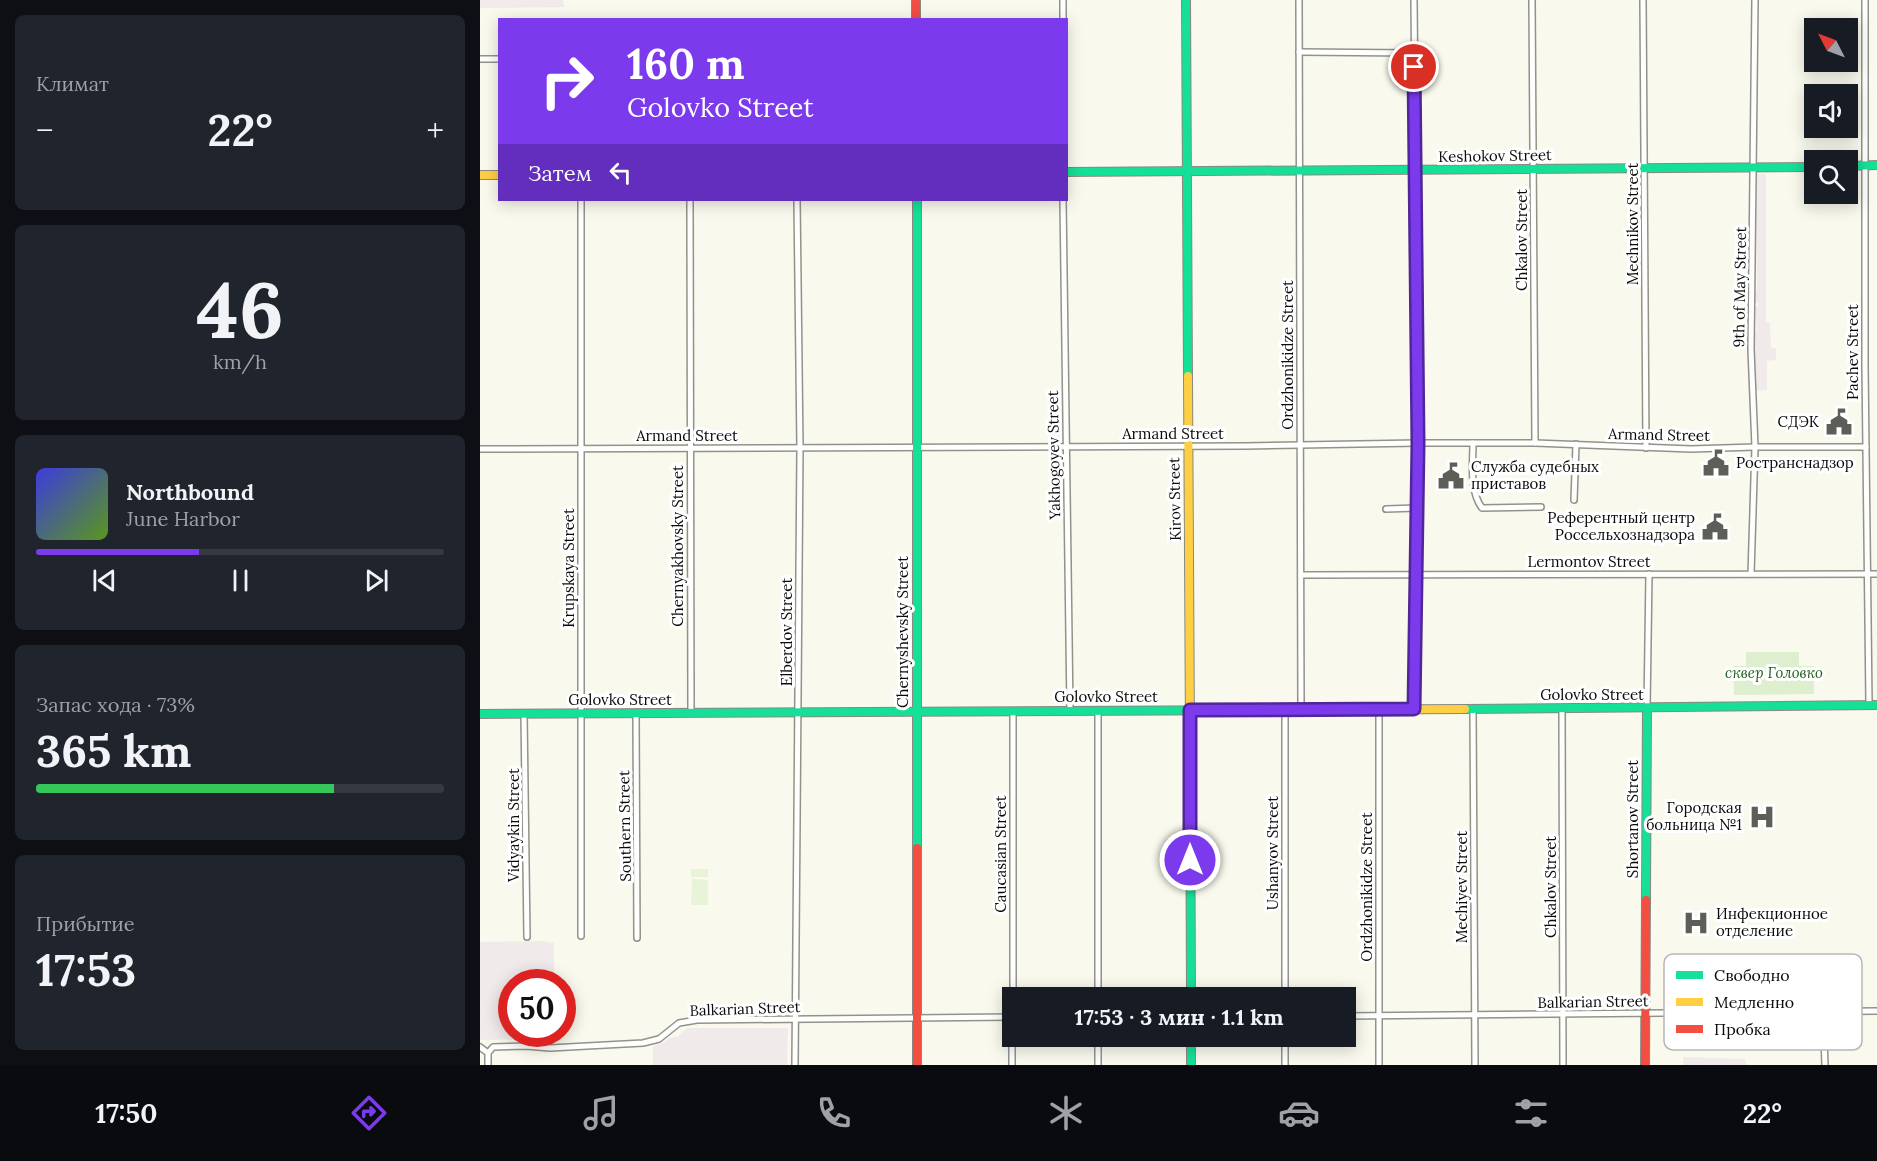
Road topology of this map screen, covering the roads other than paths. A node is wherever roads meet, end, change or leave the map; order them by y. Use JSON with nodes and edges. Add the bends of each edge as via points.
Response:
{"nodes":[{"id":1,"x":916,"y":0,"type":"edge"},
{"id":2,"x":1063,"y":0,"type":"edge"},
{"id":3,"x":1186,"y":0,"type":"edge"},
{"id":4,"x":1299,"y":0,"type":"edge"},
{"id":5,"x":1414,"y":0,"type":"edge"},
{"id":6,"x":1532,"y":0,"type":"edge"},
{"id":7,"x":1643,"y":0,"type":"edge"},
{"id":8,"x":1755,"y":0,"type":"edge"},
{"id":9,"x":1865,"y":0,"type":"edge"},
{"id":10,"x":916,"y":18,"type":"edge"},
{"id":11,"x":1063,"y":18,"type":"edge"},
{"id":12,"x":1299,"y":52,"type":"junction"},
{"id":13,"x":1414,"y":53,"type":"junction"},
{"id":14,"x":480,"y":59,"type":"edge"},
{"id":15,"x":498,"y":59,"type":"edge"},
{"id":16,"x":1877,"y":165,"type":"edge"},
{"id":17,"x":1858,"y":166,"type":"edge"},
{"id":18,"x":1865,"y":166,"type":"junction"},
{"id":19,"x":1804,"y":167,"type":"edge"},
{"id":20,"x":1533,"y":168,"type":"junction"},
{"id":21,"x":1754,"y":168,"type":"junction"},
{"id":22,"x":1645,"y":169,"type":"junction"},
{"id":23,"x":1186,"y":170,"type":"junction"},
{"id":24,"x":1299,"y":170,"type":"junction"},
{"id":25,"x":1415,"y":171,"type":"junction"},
{"id":26,"x":1068,"y":172,"type":"edge"},
{"id":27,"x":480,"y":175,"type":"edge"},
{"id":28,"x":498,"y":175,"type":"edge"},
{"id":29,"x":581,"y":201,"type":"edge"},
{"id":30,"x":690,"y":201,"type":"edge"},
{"id":31,"x":797,"y":201,"type":"edge"},
{"id":32,"x":917,"y":201,"type":"edge"},
{"id":33,"x":1063,"y":201,"type":"edge"},
{"id":34,"x":1418,"y":443,"type":"junction"},
{"id":35,"x":1473,"y":443,"type":"junction"},
{"id":36,"x":1535,"y":443,"type":"junction"},
{"id":37,"x":1576,"y":444,"type":"junction"},
{"id":38,"x":1300,"y":445,"type":"junction"},
{"id":39,"x":1066,"y":446,"type":"junction"},
{"id":40,"x":1188,"y":446,"type":"junction"},
{"id":41,"x":917,"y":447,"type":"junction"},
{"id":42,"x":1755,"y":447,"type":"junction"},
{"id":43,"x":1866,"y":447,"type":"junction"},
{"id":44,"x":581,"y":448,"type":"junction"},
{"id":45,"x":690,"y":448,"type":"junction"},
{"id":46,"x":800,"y":448,"type":"junction"},
{"id":47,"x":1646,"y":448,"type":"junction"},
{"id":48,"x":480,"y":449,"type":"edge"},
{"id":49,"x":1574,"y":500,"type":"dead end"},
{"id":50,"x":1541,"y":507,"type":"dead end"},
{"id":51,"x":1417,"y":508,"type":"junction"},
{"id":52,"x":1386,"y":509,"type":"dead end"},
{"id":53,"x":1416,"y":574,"type":"junction"},
{"id":54,"x":1648,"y":574,"type":"junction"},
{"id":55,"x":1752,"y":574,"type":"junction"},
{"id":56,"x":1867,"y":574,"type":"junction"},
{"id":57,"x":1877,"y":574,"type":"edge"},
{"id":58,"x":1301,"y":575,"type":"junction"},
{"id":59,"x":1873,"y":705,"type":"edge"},
{"id":60,"x":1562,"y":708,"type":"junction"},
{"id":61,"x":1647,"y":708,"type":"junction"},
{"id":62,"x":1301,"y":709,"type":"junction"},
{"id":63,"x":1379,"y":709,"type":"junction"},
{"id":64,"x":1414,"y":709,"type":"junction"},
{"id":65,"x":1473,"y":709,"type":"junction"},
{"id":66,"x":1190,"y":710,"type":"junction"},
{"id":67,"x":1285,"y":710,"type":"junction"},
{"id":68,"x":1013,"y":711,"type":"junction"},
{"id":69,"x":1070,"y":711,"type":"junction"},
{"id":70,"x":1098,"y":711,"type":"junction"},
{"id":71,"x":916,"y":712,"type":"junction"},
{"id":72,"x":636,"y":713,"type":"junction"},
{"id":73,"x":691,"y":713,"type":"junction"},
{"id":74,"x":798,"y":713,"type":"junction"},
{"id":75,"x":480,"y":714,"type":"edge"},
{"id":76,"x":524,"y":714,"type":"junction"},
{"id":77,"x":581,"y":714,"type":"junction"},
{"id":78,"x":581,"y":936,"type":"dead end"},
{"id":79,"x":526,"y":937,"type":"dead end"},
{"id":80,"x":637,"y":938,"type":"dead end"},
{"id":81,"x":1012,"y":987,"type":"edge"},
{"id":82,"x":1098,"y":987,"type":"edge"},
{"id":83,"x":1191,"y":987,"type":"edge"},
{"id":84,"x":1285,"y":987,"type":"edge"},
{"id":85,"x":1645,"y":1013,"type":"junction"},
{"id":86,"x":1664,"y":1013,"type":"edge"},
{"id":87,"x":1563,"y":1014,"type":"junction"},
{"id":88,"x":1475,"y":1015,"type":"junction"},
{"id":89,"x":1356,"y":1016,"type":"edge"},
{"id":90,"x":1379,"y":1016,"type":"junction"},
{"id":91,"x":1002,"y":1017,"type":"edge"},
{"id":92,"x":917,"y":1018,"type":"junction"},
{"id":93,"x":796,"y":1019,"type":"junction"},
{"id":94,"x":480,"y":1047,"type":"edge"},
{"id":95,"x":1012,"y":1047,"type":"edge"},
{"id":96,"x":1098,"y":1047,"type":"edge"},
{"id":97,"x":1191,"y":1047,"type":"edge"},
{"id":98,"x":1286,"y":1047,"type":"edge"},
{"id":99,"x":1824,"y":1050,"type":"edge"},
{"id":100,"x":488,"y":1053,"type":"junction"},
{"id":101,"x":488,"y":1065,"type":"edge"},
{"id":102,"x":795,"y":1065,"type":"edge"},
{"id":103,"x":917,"y":1065,"type":"edge"},
{"id":104,"x":1012,"y":1065,"type":"edge"},
{"id":105,"x":1098,"y":1065,"type":"edge"},
{"id":106,"x":1191,"y":1065,"type":"edge"},
{"id":107,"x":1286,"y":1065,"type":"edge"},
{"id":108,"x":1379,"y":1065,"type":"edge"},
{"id":109,"x":1475,"y":1065,"type":"edge"},
{"id":110,"x":1563,"y":1065,"type":"edge"},
{"id":111,"x":1645,"y":1065,"type":"edge"},
{"id":112,"x":1825,"y":1065,"type":"edge"}],
"edges":[{"from":1,"to":10,"type":"street"},
{"from":2,"to":11,"type":"street"},
{"from":3,"to":23,"type":"street","name":"Kirov Street"},
{"from":4,"to":12,"type":"street","name":"Ordzhonikidze Street"},
{"from":5,"to":13,"type":"street"},
{"from":6,"to":20,"type":"street","name":"Chkalov Street"},
{"from":7,"to":22,"type":"street","name":"Mechnikov Street"},
{"from":8,"to":21,"type":"street","name":"9th of May Street"},
{"from":9,"to":18,"type":"street","name":"Pachev Street"},
{"from":12,"to":13,"type":"street"},
{"from":12,"to":24,"type":"street","name":"Ordzhonikidze Street"},
{"from":13,"to":25,"type":"street"},
{"from":14,"to":15,"type":"street"},
{"from":16,"to":18,"type":"street"},
{"from":17,"to":18,"type":"street"},
{"from":18,"to":43,"type":"street","name":"Pachev Street"},
{"from":19,"to":21,"type":"street","name":"Keshokov Street"},
{"from":20,"to":22,"type":"street","name":"Keshokov Street"},
{"from":20,"to":25,"type":"street","name":"Keshokov Street"},
{"from":20,"to":36,"type":"street","name":"Chkalov Street"},
{"from":21,"to":22,"type":"street","name":"Keshokov Street"},
{"from":21,"to":42,"type":"street","name":"9th of May Street","via":[[1751,349]]},
{"from":22,"to":47,"type":"street","name":"Mechnikov Street"},
{"from":23,"to":24,"type":"street","name":"Keshokov Street"},
{"from":23,"to":26,"type":"street","name":"Keshokov Street"},
{"from":23,"to":40,"type":"street","name":"Kirov Street"},
{"from":24,"to":25,"type":"street","name":"Keshokov Street"},
{"from":24,"to":38,"type":"street","name":"Ordzhonikidze Street"},
{"from":25,"to":34,"type":"street"},
{"from":27,"to":28,"type":"street"},
{"from":29,"to":44,"type":"street","name":"Krupskaya Street"},
{"from":30,"to":45,"type":"street","name":"Chernyakhovsky Street"},
{"from":31,"to":46,"type":"street","name":"Elberdov Street"},
{"from":32,"to":41,"type":"street","name":"Chernyshevsky Street"},
{"from":33,"to":39,"type":"street","name":"Yakhogoyev Street"},
{"from":34,"to":35,"type":"street","name":"Armand Street"},
{"from":34,"to":38,"type":"street","name":"Armand Street"},
{"from":34,"to":51,"type":"street"},
{"from":35,"to":36,"type":"street","name":"Armand Street"},
{"from":35,"to":50,"type":"street","via":[[1473,482],[1482,507]]},
{"from":36,"to":37,"type":"street","name":"Armand Street"},
{"from":37,"to":47,"type":"street","name":"Armand Street"},
{"from":37,"to":49,"type":"street"},
{"from":38,"to":40,"type":"street","name":"Armand Street"},
{"from":38,"to":58,"type":"street","name":"Ordzhonikidze Street"},
{"from":39,"to":40,"type":"street","name":"Armand Street"},
{"from":39,"to":41,"type":"street","name":"Armand Street"},
{"from":39,"to":69,"type":"street","name":"Yakhogoyev Street"},
{"from":40,"to":66,"type":"street","name":"Kirov Street"},
{"from":41,"to":46,"type":"street","name":"Armand Street"},
{"from":41,"to":71,"type":"street","name":"Chernyshevsky Street"},
{"from":42,"to":43,"type":"street","name":"Armand Street"},
{"from":42,"to":47,"type":"street","name":"Armand Street"},
{"from":42,"to":55,"type":"street","name":"9th of May Street"},
{"from":43,"to":56,"type":"street","name":"Pachev Street"},
{"from":44,"to":45,"type":"street","name":"Armand Street"},
{"from":44,"to":48,"type":"street","name":"Armand Street"},
{"from":44,"to":77,"type":"street","name":"Krupskaya Street"},
{"from":45,"to":46,"type":"street","name":"Armand Street"},
{"from":45,"to":73,"type":"street","name":"Chernyakhovsky Street"},
{"from":46,"to":74,"type":"street","name":"Elberdov Street"},
{"from":51,"to":52,"type":"street"},
{"from":51,"to":53,"type":"street"},
{"from":53,"to":54,"type":"street","name":"Lermontov Street"},
{"from":53,"to":58,"type":"street","name":"Lermontov Street"},
{"from":53,"to":64,"type":"street"},
{"from":54,"to":55,"type":"street","name":"Lermontov Street"},
{"from":54,"to":61,"type":"street","name":"Shortanov Street"},
{"from":55,"to":56,"type":"street","name":"Lermontov Street"},
{"from":56,"to":57,"type":"street","name":"Lermontov Street"},
{"from":56,"to":59,"type":"street","name":"Pachev Street"},
{"from":58,"to":62,"type":"street","name":"Ordzhonikidze Street"},
{"from":59,"to":61,"type":"street","name":"Golovko Street"},
{"from":60,"to":61,"type":"street","name":"Golovko Street"},
{"from":60,"to":65,"type":"street","name":"Golovko Street"},
{"from":60,"to":87,"type":"street","name":"Chkalov Street"},
{"from":61,"to":85,"type":"street","name":"Shortanov Street"},
{"from":62,"to":63,"type":"street","name":"Golovko Street"},
{"from":62,"to":67,"type":"street","name":"Golovko Street"},
{"from":63,"to":64,"type":"street","name":"Golovko Street"},
{"from":63,"to":90,"type":"street","name":"Ordzhonikidze Street"},
{"from":64,"to":65,"type":"street","name":"Golovko Street"},
{"from":65,"to":88,"type":"street","name":"Mechiyev Street"},
{"from":66,"to":67,"type":"street","name":"Golovko Street"},
{"from":66,"to":70,"type":"street","name":"Golovko Street"},
{"from":66,"to":83,"type":"street","name":"Kirov Street"},
{"from":67,"to":84,"type":"street","name":"Ushanyov Street"},
{"from":68,"to":69,"type":"street","name":"Golovko Street"},
{"from":68,"to":71,"type":"street","name":"Golovko Street"},
{"from":68,"to":81,"type":"street","name":"Caucasian Street"},
{"from":69,"to":70,"type":"street","name":"Golovko Street"},
{"from":70,"to":82,"type":"street"},
{"from":71,"to":74,"type":"street","name":"Golovko Street"},
{"from":71,"to":92,"type":"street","name":"Chernyshevsky Street"},
{"from":72,"to":73,"type":"street","name":"Golovko Street"},
{"from":72,"to":77,"type":"street","name":"Golovko Street"},
{"from":72,"to":80,"type":"street","name":"Southern Street"},
{"from":73,"to":74,"type":"street","name":"Golovko Street"},
{"from":74,"to":93,"type":"street","name":"Elberdov Street"},
{"from":75,"to":76,"type":"street","name":"Golovko Street"},
{"from":76,"to":77,"type":"street","name":"Golovko Street"},
{"from":76,"to":79,"type":"street","name":"Vidyaykin Street"},
{"from":77,"to":78,"type":"street","name":"Krupskaya Street"},
{"from":85,"to":86,"type":"street","name":"Balkarian Street"},
{"from":85,"to":87,"type":"street","name":"Balkarian Street"},
{"from":85,"to":111,"type":"street","name":"Shortanov Street"},
{"from":87,"to":88,"type":"street","name":"Balkarian Street"},
{"from":87,"to":110,"type":"street","name":"Chkalov Street"},
{"from":88,"to":90,"type":"street","name":"Balkarian Street"},
{"from":88,"to":109,"type":"street","name":"Mechiyev Street"},
{"from":89,"to":90,"type":"street","name":"Balkarian Street"},
{"from":90,"to":108,"type":"street","name":"Ordzhonikidze Street"},
{"from":91,"to":92,"type":"street","name":"Balkarian Street"},
{"from":92,"to":93,"type":"street","name":"Balkarian Street"},
{"from":92,"to":103,"type":"street","name":"Chernyshevsky Street"},
{"from":93,"to":100,"type":"street","name":"Balkarian Street","via":[[697,1020],[679,1023],[654,1042],[493,1047]]},
{"from":93,"to":102,"type":"street","name":"Elberdov Street"},
{"from":94,"to":100,"type":"street"},
{"from":95,"to":104,"type":"street"},
{"from":96,"to":105,"type":"street"},
{"from":97,"to":106,"type":"street"},
{"from":98,"to":107,"type":"street"},
{"from":99,"to":112,"type":"street"},
{"from":100,"to":101,"type":"street"}]}
